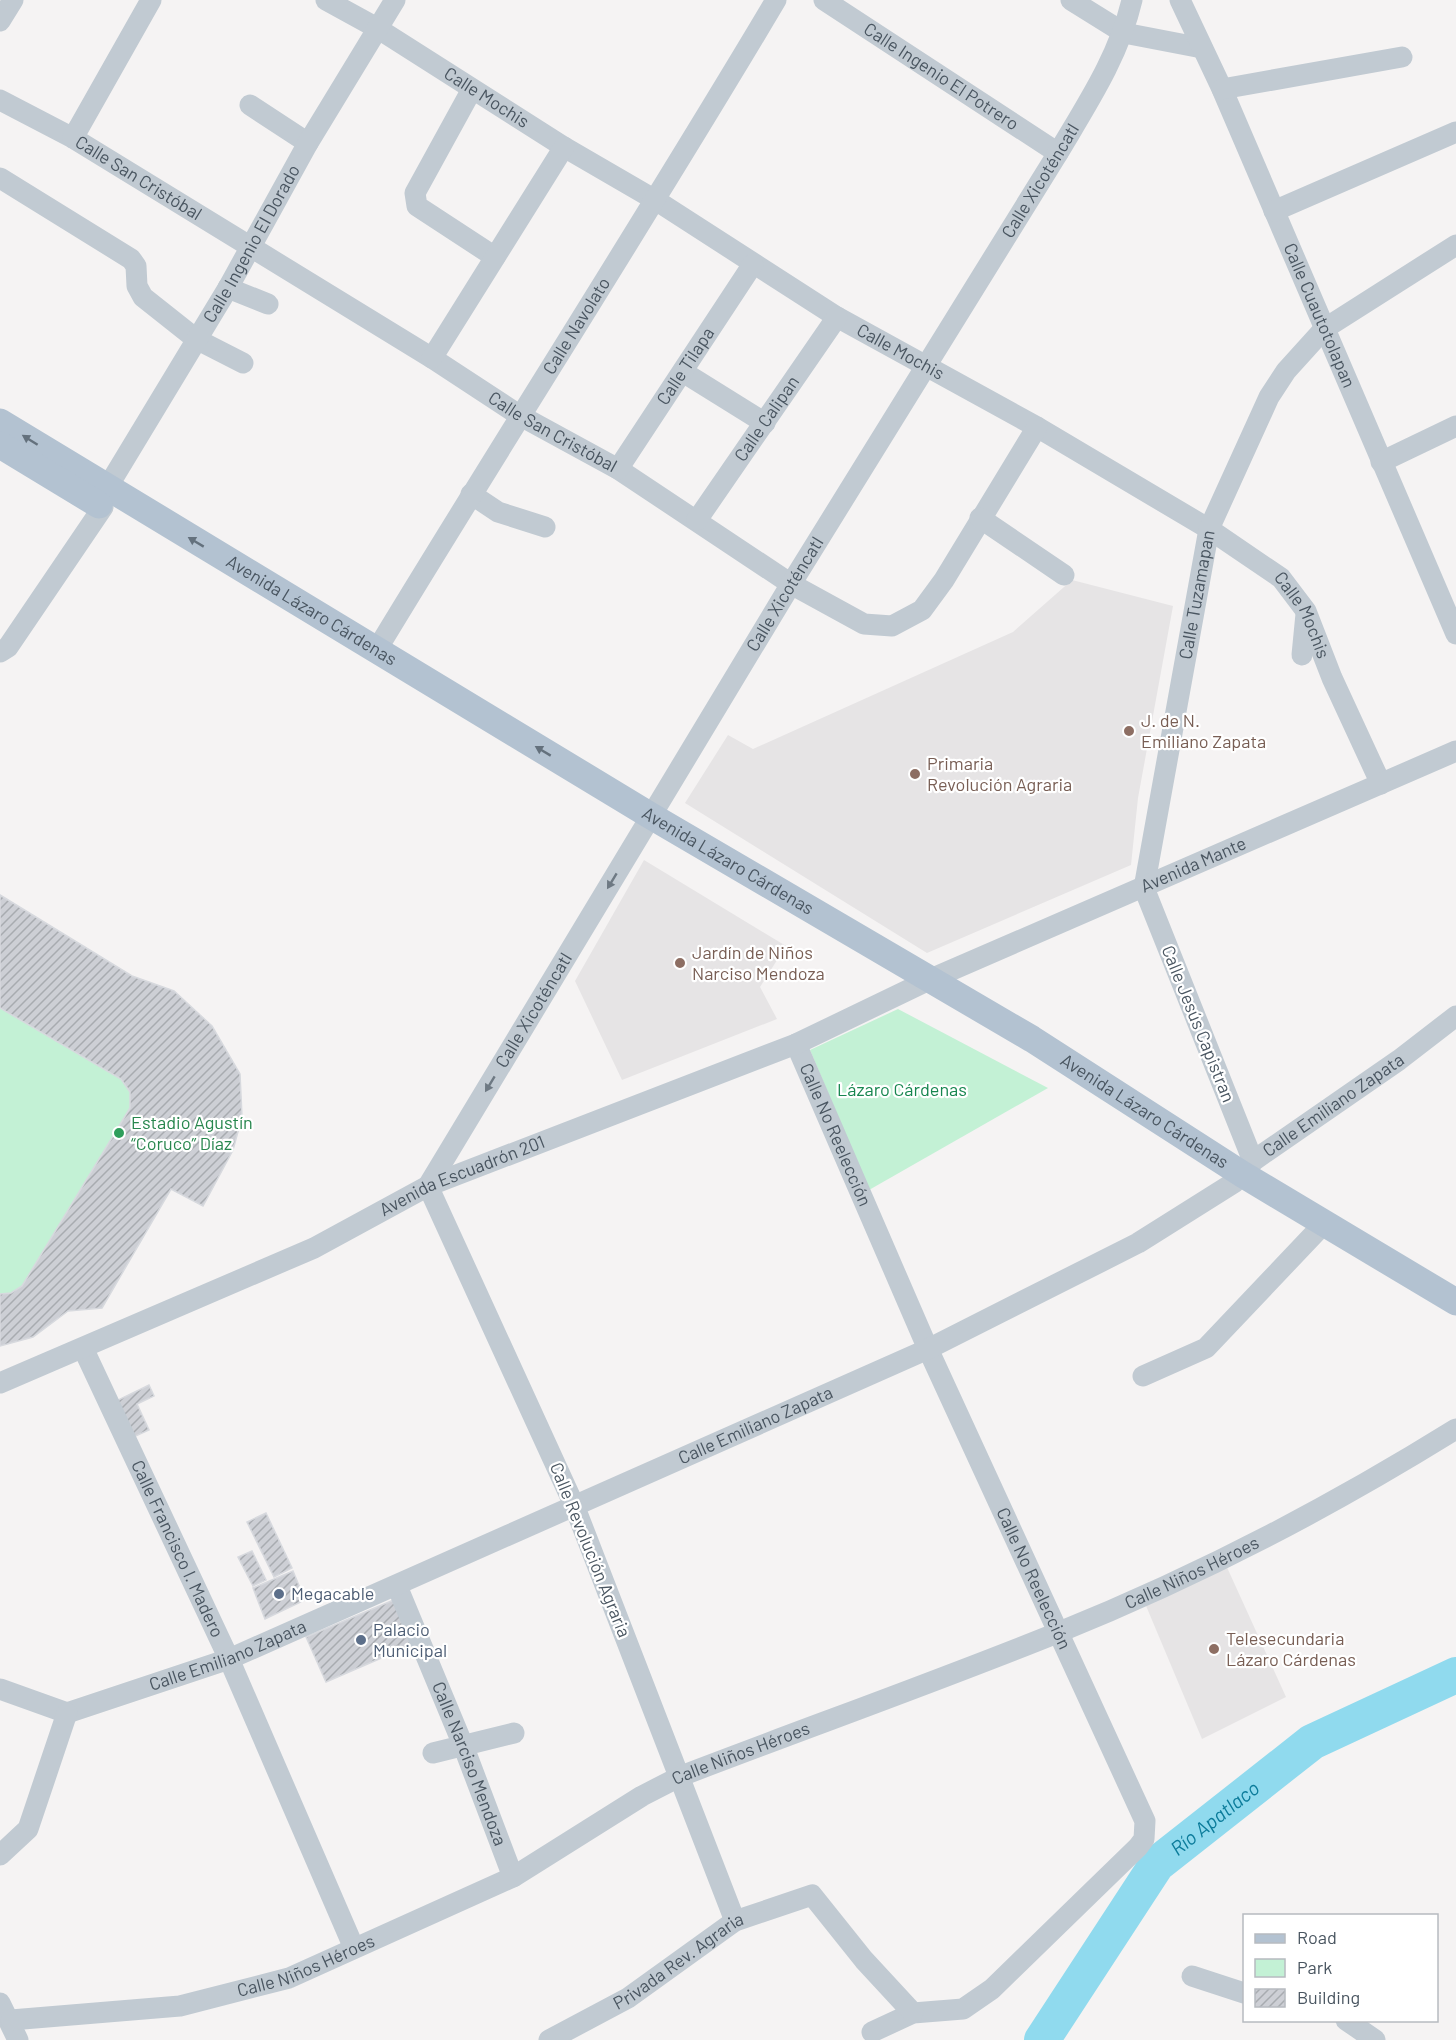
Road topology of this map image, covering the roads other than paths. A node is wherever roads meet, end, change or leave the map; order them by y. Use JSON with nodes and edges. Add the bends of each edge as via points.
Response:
{"nodes":[{"id":1,"x":13,"y":0,"type":"edge"},
{"id":2,"x":151,"y":0,"type":"edge"},
{"id":3,"x":326,"y":0,"type":"edge"},
{"id":4,"x":395,"y":0,"type":"edge"},
{"id":5,"x":776,"y":0,"type":"edge"},
{"id":6,"x":824,"y":0,"type":"edge"},
{"id":7,"x":1071,"y":0,"type":"edge"},
{"id":8,"x":1132,"y":0,"type":"edge"},
{"id":9,"x":1180,"y":0,"type":"edge"},
{"id":10,"x":0,"y":21,"type":"edge"},
{"id":11,"x":377,"y":28,"type":"junction"},
{"id":12,"x":1124,"y":33,"type":"junction"},
{"id":13,"x":1202,"y":48,"type":"junction"},
{"id":14,"x":1402,"y":57,"type":"dead end"},
{"id":15,"x":1222,"y":89,"type":"junction"},
{"id":16,"x":471,"y":91,"type":"junction"},
{"id":17,"x":0,"y":100,"type":"edge"},
{"id":18,"x":250,"y":105,"type":"dead end"},
{"id":19,"x":1456,"y":132,"type":"edge"},
{"id":20,"x":73,"y":138,"type":"junction"},
{"id":21,"x":308,"y":143,"type":"junction"},
{"id":22,"x":564,"y":147,"type":"junction"},
{"id":23,"x":1059,"y":153,"type":"junction"},
{"id":24,"x":0,"y":178,"type":"edge"},
{"id":25,"x":657,"y":201,"type":"junction"},
{"id":26,"x":1274,"y":211,"type":"junction"},
{"id":27,"x":1456,"y":245,"type":"edge"},
{"id":28,"x":251,"y":248,"type":"junction"},
{"id":29,"x":495,"y":256,"type":"junction"},
{"id":30,"x":753,"y":264,"type":"junction"},
{"id":31,"x":228,"y":288,"type":"junction"},
{"id":32,"x":268,"y":304,"type":"dead end"},
{"id":33,"x":837,"y":317,"type":"junction"},
{"id":34,"x":1324,"y":329,"type":"junction"},
{"id":35,"x":196,"y":339,"type":"junction"},
{"id":36,"x":432,"y":358,"type":"junction"},
{"id":37,"x":243,"y":363,"type":"dead end"},
{"id":38,"x":924,"y":366,"type":"junction"},
{"id":39,"x":682,"y":372,"type":"junction"},
{"id":40,"x":519,"y":416,"type":"junction"},
{"id":41,"x":0,"y":422,"type":"edge"},
{"id":42,"x":765,"y":423,"type":"junction"},
{"id":43,"x":1456,"y":426,"type":"edge"},
{"id":44,"x":1037,"y":427,"type":"junction"},
{"id":45,"x":0,"y":445,"type":"edge"},
{"id":46,"x":1381,"y":462,"type":"junction"},
{"id":47,"x":618,"y":469,"type":"junction"},
{"id":48,"x":471,"y":494,"type":"junction"},
{"id":49,"x":105,"y":497,"type":"junction"},
{"id":50,"x":980,"y":518,"type":"junction"},
{"id":51,"x":698,"y":520,"type":"junction"},
{"id":52,"x":545,"y":527,"type":"dead end"},
{"id":53,"x":1209,"y":529,"type":"junction"},
{"id":54,"x":232,"y":574,"type":"junction"},
{"id":55,"x":1064,"y":575,"type":"dead end"},
{"id":56,"x":791,"y":584,"type":"junction"},
{"id":57,"x":1306,"y":611,"type":"junction"},
{"id":58,"x":1456,"y":634,"type":"edge"},
{"id":59,"x":4,"y":650,"type":"edge"},
{"id":60,"x":376,"y":651,"type":"junction"},
{"id":61,"x":1302,"y":655,"type":"dead end"},
{"id":62,"x":1456,"y":750,"type":"edge"},
{"id":63,"x":1381,"y":783,"type":"junction"},
{"id":64,"x":646,"y":823,"type":"junction"},
{"id":65,"x":1144,"y":888,"type":"junction"},
{"id":66,"x":922,"y":984,"type":"junction"},
{"id":67,"x":1456,"y":1016,"type":"edge"},
{"id":68,"x":796,"y":1044,"type":"junction"},
{"id":69,"x":1244,"y":1172,"type":"junction"},
{"id":70,"x":428,"y":1186,"type":"junction"},
{"id":71,"x":1316,"y":1232,"type":"junction"},
{"id":72,"x":1456,"y":1302,"type":"edge"},
{"id":73,"x":1456,"y":1315,"type":"edge"},
{"id":74,"x":83,"y":1348,"type":"junction"},
{"id":75,"x":928,"y":1349,"type":"junction"},
{"id":76,"x":1143,"y":1376,"type":"dead end"},
{"id":77,"x":0,"y":1383,"type":"edge"},
{"id":78,"x":1456,"y":1429,"type":"edge"},
{"id":79,"x":574,"y":1505,"type":"junction"},
{"id":80,"x":397,"y":1586,"type":"junction"},
{"id":81,"x":1059,"y":1632,"type":"junction"},
{"id":82,"x":230,"y":1659,"type":"junction"},
{"id":83,"x":0,"y":1689,"type":"edge"},
{"id":84,"x":67,"y":1713,"type":"junction"},
{"id":85,"x":514,"y":1733,"type":"dead end"},
{"id":86,"x":463,"y":1745,"type":"junction"},
{"id":87,"x":433,"y":1753,"type":"dead end"},
{"id":88,"x":681,"y":1776,"type":"junction"},
{"id":89,"x":0,"y":1855,"type":"edge"},
{"id":90,"x":513,"y":1877,"type":"junction"},
{"id":91,"x":735,"y":1920,"type":"junction"},
{"id":92,"x":354,"y":1948,"type":"junction"},
{"id":93,"x":1192,"y":1976,"type":"dead end"},
{"id":94,"x":1243,"y":1992,"type":"edge"},
{"id":95,"x":913,"y":2013,"type":"junction"},
{"id":96,"x":9,"y":2021,"type":"edge"},
{"id":97,"x":1349,"y":2022,"type":"edge"},
{"id":98,"x":872,"y":2032,"type":"dead end"},
{"id":99,"x":549,"y":2040,"type":"edge"},
{"id":100,"x":1375,"y":2040,"type":"edge"}],
"edges":[{"from":1,"to":10,"type":"street"},
{"from":2,"to":20,"type":"street"},
{"from":3,"to":11,"type":"street","name":"Calle Mochis"},
{"from":4,"to":11,"type":"street","name":"Calle Ingenio El Dorado"},
{"from":5,"to":25,"type":"street","name":"Calle Navolato"},
{"from":6,"to":23,"type":"street","name":"Calle Ingenio El Potrero"},
{"from":7,"to":12,"type":"street"},
{"from":8,"to":12,"type":"street","name":"Calle Xicoténcatl"},
{"from":9,"to":13,"type":"street","name":"Calle Cuautotolapan"},
{"from":11,"to":16,"type":"street","name":"Calle Mochis"},
{"from":11,"to":21,"type":"street","name":"Calle Ingenio El Dorado"},
{"from":12,"to":13,"type":"street"},
{"from":12,"to":23,"type":"street","name":"Calle Xicoténcatl"},
{"from":13,"to":15,"type":"street","name":"Calle Cuautotolapan"},
{"from":14,"to":15,"type":"street"},
{"from":15,"to":26,"type":"street","name":"Calle Cuautotolapan"},
{"from":16,"to":22,"type":"street","name":"Calle Mochis"},
{"from":16,"to":29,"type":"street","via":[[415,193],[417,206]]},
{"from":17,"to":20,"type":"street","name":"Calle San Cristóbal"},
{"from":18,"to":21,"type":"street"},
{"from":19,"to":26,"type":"street"},
{"from":20,"to":28,"type":"street","name":"Calle San Cristóbal"},
{"from":21,"to":28,"type":"street","name":"Calle Ingenio El Dorado"},
{"from":22,"to":25,"type":"street","name":"Calle Mochis"},
{"from":22,"to":29,"type":"street"},
{"from":23,"to":38,"type":"street","name":"Calle Xicoténcatl"},
{"from":24,"to":35,"type":"street","via":[[131,259],[143,297]]},
{"from":25,"to":30,"type":"street","name":"Calle Mochis"},
{"from":25,"to":40,"type":"street","name":"Calle Navolato"},
{"from":26,"to":34,"type":"street","name":"Calle Cuautotolapan"},
{"from":27,"to":34,"type":"street","name":"Calle Tuzamapan"},
{"from":28,"to":31,"type":"street","name":"Calle Ingenio El Dorado"},
{"from":28,"to":36,"type":"street","name":"Calle San Cristóbal"},
{"from":29,"to":36,"type":"street"},
{"from":30,"to":33,"type":"street","name":"Calle Mochis"},
{"from":30,"to":39,"type":"street","name":"Calle Tilapa"},
{"from":31,"to":32,"type":"street"},
{"from":31,"to":35,"type":"street","name":"Calle Ingenio El Dorado"},
{"from":33,"to":38,"type":"street","name":"Calle Mochis"},
{"from":33,"to":42,"type":"street","name":"Calle Calipan"},
{"from":34,"to":46,"type":"street","name":"Calle Cuautotolapan"},
{"from":34,"to":53,"type":"street","name":"Calle Tuzamapan","via":[[1286,371],[1269,397]]},
{"from":35,"to":37,"type":"street"},
{"from":35,"to":49,"type":"street","name":"Calle Ingenio El Dorado"},
{"from":36,"to":40,"type":"street","name":"Calle San Cristóbal"},
{"from":38,"to":44,"type":"street","name":"Calle Mochis"},
{"from":38,"to":56,"type":"street","name":"Calle Xicoténcatl"},
{"from":39,"to":42,"type":"street"},
{"from":39,"to":47,"type":"street","name":"Calle Tilapa"},
{"from":40,"to":47,"type":"street","name":"Calle San Cristóbal"},
{"from":40,"to":48,"type":"street","name":"Calle Navolato"},
{"from":49,"to":41,"type":"main road","name":"Avenida Lázaro Cárdenas","one_way":true},
{"from":42,"to":51,"type":"street","name":"Calle Calipan"},
{"from":43,"to":46,"type":"street"},
{"from":44,"to":50,"type":"street","name":"Calle San Cristóbal"},
{"from":44,"to":53,"type":"street","name":"Calle Mochis"},
{"from":45,"to":49,"type":"main road","name":"Avenida Lázaro Cárdenas"},
{"from":46,"to":58,"type":"street","name":"Calle Cuautotolapan"},
{"from":47,"to":51,"type":"street","name":"Calle San Cristóbal"},
{"from":48,"to":52,"type":"street","via":[[498,512]]},
{"from":48,"to":60,"type":"street","name":"Calle Navolato"},
{"from":49,"to":54,"type":"main road","name":"Avenida Lázaro Cárdenas"},
{"from":49,"to":59,"type":"street","name":"Calle Ingenio El Dorado"},
{"from":50,"to":55,"type":"street"},
{"from":50,"to":56,"type":"street","name":"Calle San Cristóbal","via":[[945,580],[922,610],[892,626],[864,624]]},
{"from":51,"to":56,"type":"street","name":"Calle San Cristóbal"},
{"from":53,"to":57,"type":"street","name":"Calle Mochis","via":[[1281,578]]},
{"from":53,"to":65,"type":"street","name":"Calle Tuzamapan"},
{"from":54,"to":60,"type":"main road","name":"Avenida Lázaro Cárdenas"},
{"from":54,"to":64,"type":"main road","name":"Avenida Lázaro Cárdenas"},
{"from":56,"to":64,"type":"street","name":"Calle Xicoténcatl"},
{"from":57,"to":61,"type":"street"},
{"from":57,"to":63,"type":"street","name":"Calle Mochis"},
{"from":64,"to":60,"type":"main road","name":"Avenida Lázaro Cárdenas","one_way":true},
{"from":62,"to":63,"type":"street","name":"Avenida Mante"},
{"from":63,"to":65,"type":"street","name":"Avenida Mante"},
{"from":64,"to":66,"type":"main road","name":"Avenida Lázaro Cárdenas"},
{"from":64,"to":70,"type":"street","name":"Calle Xicoténcatl","one_way":true},
{"from":65,"to":66,"type":"street","name":"Avenida Mante"},
{"from":65,"to":69,"type":"street","name":"Calle Jesús Capistran"},
{"from":66,"to":68,"type":"street","name":"Avenida Escuadrón 201"},
{"from":66,"to":69,"type":"main road","name":"Avenida Lázaro Cárdenas"},
{"from":67,"to":69,"type":"street","name":"Calle Emiliano Zapata"},
{"from":68,"to":70,"type":"street","name":"Avenida Escuadrón 201"},
{"from":68,"to":75,"type":"street","name":"Calle No Reelección"},
{"from":69,"to":71,"type":"main road","name":"Avenida Lázaro Cárdenas"},
{"from":69,"to":72,"type":"main road","name":"Avenida Lázaro Cárdenas"},
{"from":69,"to":75,"type":"street","name":"Calle Emiliano Zapata","via":[[1138,1243]]},
{"from":70,"to":74,"type":"street","name":"Avenida Escuadrón 201","via":[[314,1248]]},
{"from":70,"to":79,"type":"street","name":"Calle Revolución Agraria"},
{"from":71,"to":73,"type":"main road","name":"Avenida Lázaro Cárdenas"},
{"from":71,"to":76,"type":"street","via":[[1206,1348]]},
{"from":74,"to":77,"type":"street","name":"Avenida Escuadrón 201"},
{"from":74,"to":82,"type":"street","name":"Calle Francisco I. Madero"},
{"from":75,"to":79,"type":"street","name":"Calle Emiliano Zapata"},
{"from":75,"to":81,"type":"street","name":"Calle No Reelección"},
{"from":78,"to":81,"type":"street","name":"Calle Niños Héroes","via":[[1309,1516]]},
{"from":79,"to":80,"type":"street","name":"Calle Emiliano Zapata"},
{"from":79,"to":88,"type":"street","name":"Calle Revolución Agraria"},
{"from":80,"to":82,"type":"street","name":"Calle Emiliano Zapata"},
{"from":80,"to":86,"type":"street","name":"Calle Narciso Mendoza"},
{"from":81,"to":88,"type":"street","name":"Calle Niños Héroes"},
{"from":81,"to":95,"type":"street","name":"Calle No Reelección","via":[[1144,1821],[1144,1839],[992,1989],[963,2009]]},
{"from":82,"to":84,"type":"street","name":"Calle Emiliano Zapata"},
{"from":82,"to":92,"type":"street","name":"Calle Francisco I. Madero"},
{"from":83,"to":84,"type":"street"},
{"from":84,"to":89,"type":"street","via":[[28,1828]]},
{"from":85,"to":86,"type":"street"},
{"from":86,"to":87,"type":"street"},
{"from":86,"to":90,"type":"street","name":"Calle Narciso Mendoza"},
{"from":88,"to":90,"type":"street","name":"Calle Niños Héroes"},
{"from":88,"to":91,"type":"street","name":"Calle Revolución Agraria"},
{"from":90,"to":92,"type":"street","name":"Calle Niños Héroes"},
{"from":91,"to":95,"type":"street","name":"Privada Rev. Agraria","via":[[812,1895]]},
{"from":91,"to":99,"type":"street","name":"Privada Rev. Agraria","via":[[628,1998]]},
{"from":92,"to":96,"type":"street","name":"Calle Niños Héroes","via":[[289,1978],[180,2006]]},
{"from":93,"to":94,"type":"street"},
{"from":95,"to":98,"type":"street","name":"Calle No Reelección"},
{"from":97,"to":100,"type":"street"}]}
